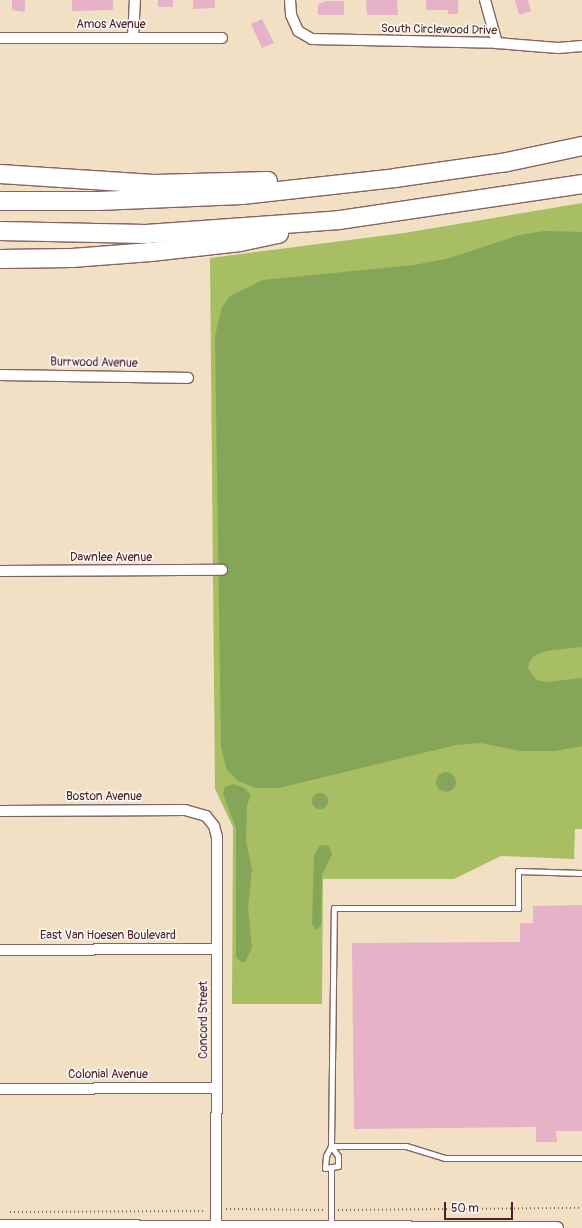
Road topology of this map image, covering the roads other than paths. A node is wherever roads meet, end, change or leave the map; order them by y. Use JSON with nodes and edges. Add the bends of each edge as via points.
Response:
{"nodes":[{"id":1,"x":135,"y":0,"type":"edge"},
{"id":2,"x":290,"y":0,"type":"edge"},
{"id":3,"x":485,"y":0,"type":"edge"},
{"id":4,"x":0,"y":38,"type":"edge"},
{"id":5,"x":133,"y":38,"type":"junction"},
{"id":6,"x":222,"y":38,"type":"dead end"},
{"id":7,"x":497,"y":43,"type":"junction"},
{"id":8,"x":582,"y":46,"type":"edge"},
{"id":9,"x":582,"y":146,"type":"edge"},
{"id":10,"x":0,"y":174,"type":"edge"},
{"id":11,"x":395,"y":178,"type":"junction"},
{"id":12,"x":582,"y":184,"type":"edge"},
{"id":13,"x":0,"y":202,"type":"edge"},
{"id":14,"x":339,"y":220,"type":"junction"},
{"id":15,"x":0,"y":231,"type":"edge"},
{"id":16,"x":0,"y":259,"type":"edge"},
{"id":17,"x":0,"y":375,"type":"edge"},
{"id":18,"x":188,"y":378,"type":"dead end"},
{"id":19,"x":222,"y":570,"type":"dead end"},
{"id":20,"x":0,"y":571,"type":"edge"},
{"id":21,"x":0,"y":811,"type":"edge"},
{"id":22,"x":206,"y":816,"type":"joint"},
{"id":23,"x":582,"y":873,"type":"edge"},
{"id":24,"x":217,"y":948,"type":"junction"},
{"id":25,"x":0,"y":950,"type":"edge"},
{"id":26,"x":217,"y":1088,"type":"junction"},
{"id":27,"x":0,"y":1089,"type":"edge"},
{"id":28,"x":331,"y":1146,"type":"junction"},
{"id":29,"x":582,"y":1158,"type":"edge"},
{"id":30,"x":331,"y":1169,"type":"junction"},
{"id":31,"x":0,"y":1226,"type":"edge"},
{"id":32,"x":146,"y":1227,"type":"edge"},
{"id":33,"x":216,"y":1227,"type":"junction"},
{"id":34,"x":331,"y":1227,"type":"edge"},
{"id":35,"x":248,"y":1228,"type":"edge"},
{"id":36,"x":464,"y":1228,"type":"edge"},
{"id":37,"x":557,"y":1228,"type":"edge"}],
"edges":[{"from":1,"to":5,"type":"street"},
{"from":2,"to":7,"type":"street","name":"South Circlewood Drive","via":[[298,31],[312,40]]},
{"from":3,"to":7,"type":"street"},
{"from":4,"to":5,"type":"street","name":"Amos Avenue"},
{"from":5,"to":6,"type":"street","name":"Amos Avenue"},
{"from":7,"to":8,"type":"street","name":"South Circlewood Drive","via":[[558,48]]},
{"from":9,"to":11,"type":"highway","via":[[508,162]]},
{"from":10,"to":11,"type":"highway","via":[[154,184]]},
{"from":11,"to":13,"type":"highway","via":[[242,195]]},
{"from":12,"to":14,"type":"highway"},
{"from":14,"to":15,"type":"highway","via":[[146,234]]},
{"from":14,"to":16,"type":"highway","via":[[240,242],[72,258]]},
{"from":17,"to":18,"type":"street","name":"Burrwood Avenue"},
{"from":19,"to":20,"type":"street","name":"Dawnlee Avenue"},
{"from":21,"to":22,"type":"street","name":"Boston Avenue","via":[[185,810]]},
{"from":22,"to":24,"type":"street","name":"Concord Street","via":[[214,826],[216,837]]},
{"from":23,"to":28,"type":"lane","via":[[518,871],[518,908],[334,908]]},
{"from":24,"to":25,"type":"street","name":"East Van Hoesen Boulevard"},
{"from":24,"to":26,"type":"street","name":"Concord Street"},
{"from":26,"to":27,"type":"street","name":"Colonial Avenue"},
{"from":26,"to":33,"type":"street","name":"Concord Street"},
{"from":28,"to":29,"type":"lane","via":[[406,1146],[445,1158]]},
{"from":28,"to":30,"type":"lane","via":[[326,1156],[325,1168]]},
{"from":28,"to":30,"type":"lane","via":[[338,1156],[338,1166]]},
{"from":30,"to":34,"type":"lane"},
{"from":31,"to":32,"type":"street"},
{"from":32,"to":33,"type":"street"},
{"from":33,"to":35,"type":"street"},
{"from":34,"to":35,"type":"street"},
{"from":34,"to":36,"type":"street"},
{"from":36,"to":37,"type":"street"}]}
